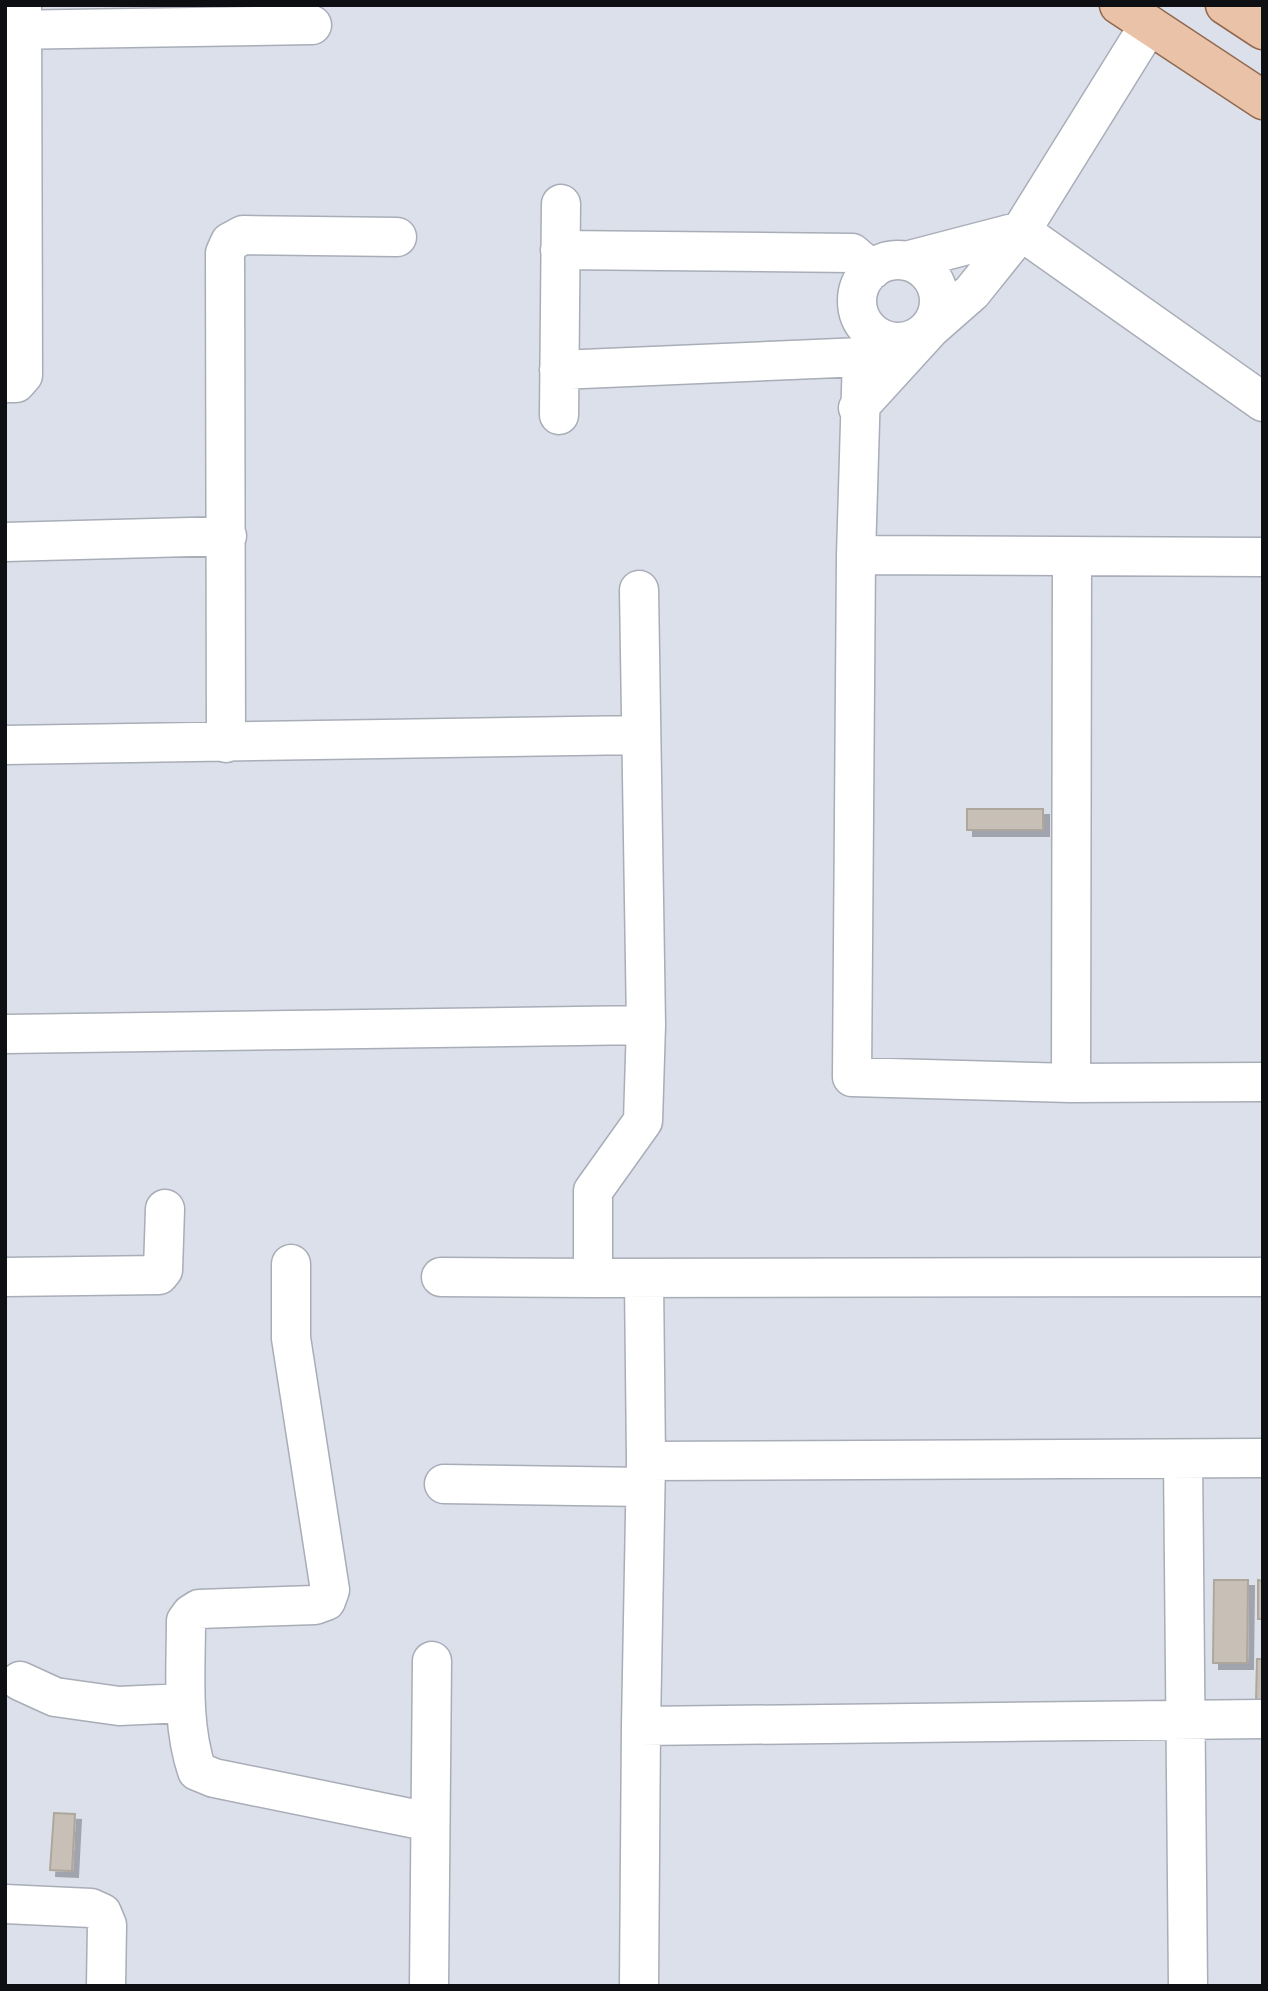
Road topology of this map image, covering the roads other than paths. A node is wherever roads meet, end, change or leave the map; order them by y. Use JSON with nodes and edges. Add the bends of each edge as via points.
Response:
{"nodes":[{"id":1,"x":1225,"y":5,"type":"edge"},
{"id":2,"x":1134,"y":15,"type":"edge"},
{"id":3,"x":16,"y":21,"type":"edge"},
{"id":4,"x":313,"y":25,"type":"dead end"},
{"id":5,"x":1263,"y":30,"type":"edge"},
{"id":6,"x":1263,"y":100,"type":"edge"},
{"id":7,"x":14,"y":201,"type":"edge"},
{"id":8,"x":561,"y":204,"type":"dead end"},
{"id":9,"x":1021,"y":231,"type":"junction"},
{"id":10,"x":397,"y":237,"type":"dead end"},
{"id":11,"x":560,"y":250,"type":"junction"},
{"id":12,"x":889,"y":265,"type":"junction"},
{"id":13,"x":931,"y":328,"type":"junction"},
{"id":14,"x":863,"y":340,"type":"junction"},
{"id":15,"x":559,"y":370,"type":"junction"},
{"id":16,"x":5,"y":383,"type":"edge"},
{"id":17,"x":1263,"y":402,"type":"edge"},
{"id":18,"x":859,"y":408,"type":"junction"},
{"id":19,"x":559,"y":415,"type":"dead end"},
{"id":20,"x":227,"y":536,"type":"junction"},
{"id":21,"x":5,"y":542,"type":"edge"},
{"id":22,"x":856,"y":555,"type":"junction"},
{"id":23,"x":1072,"y":556,"type":"junction"},
{"id":24,"x":1263,"y":557,"type":"edge"},
{"id":25,"x":639,"y":590,"type":"dead end"},
{"id":26,"x":639,"y":735,"type":"junction"},
{"id":27,"x":226,"y":743,"type":"junction"},
{"id":28,"x":5,"y":745,"type":"edge"},
{"id":29,"x":646,"y":1025,"type":"junction"},
{"id":30,"x":5,"y":1034,"type":"edge"},
{"id":31,"x":1263,"y":1082,"type":"edge"},
{"id":32,"x":1071,"y":1083,"type":"junction"},
{"id":33,"x":165,"y":1209,"type":"dead end"},
{"id":34,"x":291,"y":1264,"type":"dead end"},
{"id":35,"x":5,"y":1277,"type":"edge"},
{"id":36,"x":441,"y":1277,"type":"dead end"},
{"id":37,"x":593,"y":1278,"type":"junction"},
{"id":38,"x":1263,"y":1278,"type":"edge"},
{"id":39,"x":644,"y":1280,"type":"junction"},
{"id":40,"x":1263,"y":1458,"type":"edge"},
{"id":41,"x":1183,"y":1459,"type":"junction"},
{"id":42,"x":645,"y":1474,"type":"junction"},
{"id":43,"x":444,"y":1484,"type":"dead end"},
{"id":44,"x":432,"y":1661,"type":"dead end"},
{"id":45,"x":20,"y":1681,"type":"dead end"},
{"id":46,"x":186,"y":1703,"type":"junction"},
{"id":47,"x":1263,"y":1719,"type":"edge"},
{"id":48,"x":1187,"y":1720,"type":"junction"},
{"id":49,"x":641,"y":1726,"type":"junction"},
{"id":50,"x":430,"y":1822,"type":"junction"},
{"id":51,"x":5,"y":1904,"type":"edge"},
{"id":52,"x":106,"y":1986,"type":"edge"},
{"id":53,"x":429,"y":1986,"type":"edge"},
{"id":54,"x":639,"y":1986,"type":"edge"},
{"id":55,"x":1188,"y":1986,"type":"edge"}],
"edges":[{"from":1,"to":5,"type":"main road"},
{"from":2,"to":6,"type":"main road"},
{"from":2,"to":9,"type":"street"},
{"from":3,"to":4,"type":"street"},
{"from":3,"to":7,"type":"street"},
{"from":7,"to":16,"type":"street","via":[[23,375],[16,383]]},
{"from":8,"to":11,"type":"street"},
{"from":9,"to":12,"type":"street"},
{"from":9,"to":13,"type":"street","via":[[972,292]]},
{"from":9,"to":17,"type":"street"},
{"from":10,"to":20,"type":"street","via":[[243,235],[230,242],[225,253]]},
{"from":11,"to":12,"type":"street","via":[[852,253]]},
{"from":11,"to":15,"type":"street"},
{"from":12,"to":13,"type":"street","via":[[932,275],[940,302]]},
{"from":12,"to":14,"type":"street","via":[[860,285],[857,298]]},
{"from":13,"to":14,"type":"street","via":[[909,342]]},
{"from":13,"to":18,"type":"street"},
{"from":14,"to":15,"type":"street"},
{"from":14,"to":18,"type":"street"},
{"from":15,"to":19,"type":"street"},
{"from":18,"to":22,"type":"street"},
{"from":20,"to":21,"type":"street"},
{"from":20,"to":27,"type":"street"},
{"from":22,"to":23,"type":"street"},
{"from":22,"to":32,"type":"street","via":[[852,1077]]},
{"from":23,"to":24,"type":"street"},
{"from":23,"to":32,"type":"street"},
{"from":25,"to":26,"type":"street"},
{"from":26,"to":27,"type":"street"},
{"from":26,"to":29,"type":"street"},
{"from":27,"to":28,"type":"street"},
{"from":29,"to":30,"type":"street"},
{"from":29,"to":37,"type":"street","via":[[643,1121],[593,1191]]},
{"from":31,"to":32,"type":"street"},
{"from":33,"to":35,"type":"street","via":[[163,1270],[159,1275]]},
{"from":34,"to":46,"type":"street","via":[[291,1338],[330,1590],[326,1601],[315,1605],[199,1609],[191,1614],[186,1621]]},
{"from":36,"to":37,"type":"street"},
{"from":37,"to":39,"type":"street"},
{"from":38,"to":39,"type":"street"},
{"from":39,"to":42,"type":"street"},
{"from":40,"to":41,"type":"street"},
{"from":41,"to":42,"type":"street"},
{"from":41,"to":48,"type":"street"},
{"from":42,"to":43,"type":"street"},
{"from":42,"to":49,"type":"street"},
{"from":44,"to":50,"type":"street"},
{"from":45,"to":46,"type":"street","via":[[55,1697],[119,1706]]},
{"from":46,"to":50,"type":"street","via":[[197,1771]]},
{"from":47,"to":48,"type":"street"},
{"from":48,"to":49,"type":"street"},
{"from":48,"to":55,"type":"street"},
{"from":49,"to":54,"type":"street"},
{"from":50,"to":53,"type":"street"},
{"from":51,"to":52,"type":"street","via":[[90,1908],[102,1913],[107,1925]]}]}
